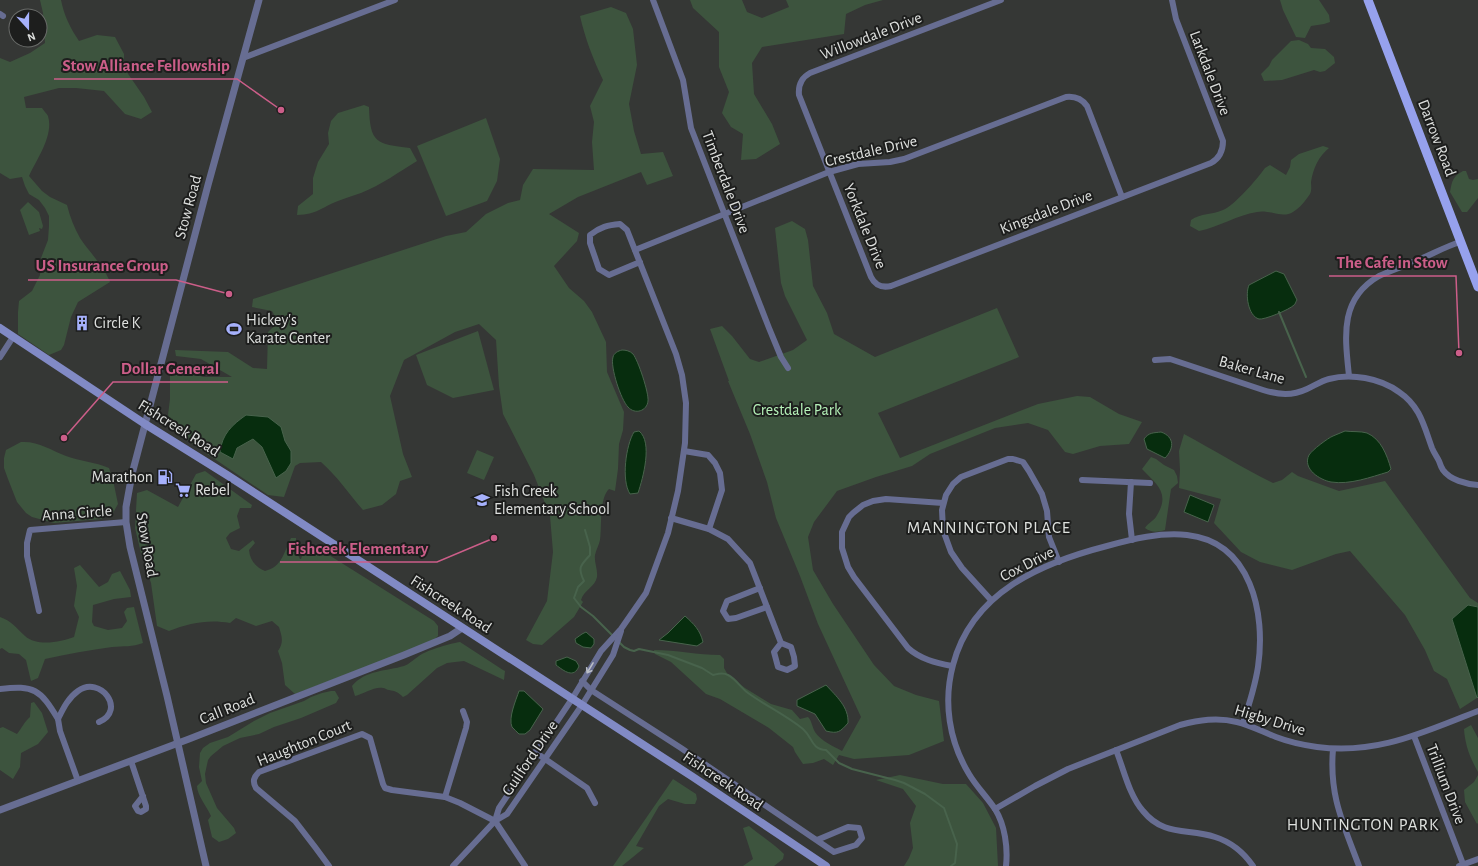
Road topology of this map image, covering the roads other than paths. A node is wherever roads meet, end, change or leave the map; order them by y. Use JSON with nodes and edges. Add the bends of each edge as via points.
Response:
{"nodes":[{"id":1,"x":259,"y":0,"type":"edge"},
{"id":2,"x":395,"y":0,"type":"edge"},
{"id":3,"x":653,"y":0,"type":"edge"},
{"id":4,"x":1001,"y":0,"type":"edge"},
{"id":5,"x":1172,"y":0,"type":"edge"},
{"id":6,"x":1368,"y":0,"type":"edge"},
{"id":7,"x":243,"y":58,"type":"junction"},
{"id":8,"x":799,"y":83,"type":"joint"},
{"id":9,"x":1220,"y":155,"type":"joint"},
{"id":10,"x":829,"y":172,"type":"junction"},
{"id":11,"x":1122,"y":197,"type":"junction"},
{"id":12,"x":725,"y":214,"type":"junction"},
{"id":13,"x":1460,"y":242,"type":"junction"},
{"id":14,"x":635,"y":250,"type":"junction"},
{"id":15,"x":640,"y":262,"type":"junction"},
{"id":16,"x":879,"y":285,"type":"joint"},
{"id":17,"x":1478,"y":287,"type":"edge"},
{"id":18,"x":0,"y":328,"type":"edge"},
{"id":19,"x":13,"y":337,"type":"junction"},
{"id":20,"x":0,"y":357,"type":"edge"},
{"id":21,"x":1155,"y":360,"type":"dead end"},
{"id":22,"x":788,"y":368,"type":"dead end"},
{"id":23,"x":1349,"y":376,"type":"junction"},
{"id":24,"x":145,"y":424,"type":"junction"},
{"id":25,"x":684,"y":452,"type":"junction"},
{"id":26,"x":1082,"y":480,"type":"dead end"},
{"id":27,"x":1131,"y":482,"type":"junction"},
{"id":28,"x":1150,"y":483,"type":"dead end"},
{"id":29,"x":1478,"y":486,"type":"edge"},
{"id":30,"x":944,"y":503,"type":"junction"},
{"id":31,"x":672,"y":518,"type":"junction"},
{"id":32,"x":126,"y":522,"type":"junction"},
{"id":33,"x":709,"y":529,"type":"junction"},
{"id":34,"x":1132,"y":540,"type":"junction"},
{"id":35,"x":1059,"y":562,"type":"junction"},
{"id":36,"x":760,"y":588,"type":"junction"},
{"id":37,"x":991,"y":600,"type":"junction"},
{"id":38,"x":767,"y":607,"type":"junction"},
{"id":39,"x":39,"y":610,"type":"dead end"},
{"id":40,"x":462,"y":628,"type":"junction"},
{"id":41,"x":619,"y":633,"type":"junction"},
{"id":42,"x":781,"y":643,"type":"junction"},
{"id":43,"x":952,"y":666,"type":"junction"},
{"id":44,"x":582,"y":681,"type":"junction"},
{"id":45,"x":0,"y":689,"type":"edge"},
{"id":46,"x":591,"y":690,"type":"junction"},
{"id":47,"x":572,"y":699,"type":"junction"},
{"id":48,"x":582,"y":705,"type":"junction"},
{"id":49,"x":463,"y":710,"type":"dead end"},
{"id":50,"x":1478,"y":711,"type":"edge"},
{"id":51,"x":58,"y":719,"type":"junction"},
{"id":52,"x":99,"y":722,"type":"dead end"},
{"id":53,"x":1243,"y":724,"type":"junction"},
{"id":54,"x":1414,"y":736,"type":"junction"},
{"id":55,"x":178,"y":744,"type":"junction"},
{"id":56,"x":1332,"y":749,"type":"junction"},
{"id":57,"x":1116,"y":750,"type":"junction"},
{"id":58,"x":536,"y":752,"type":"junction"},
{"id":59,"x":545,"y":759,"type":"junction"},
{"id":60,"x":131,"y":761,"type":"junction"},
{"id":61,"x":78,"y":781,"type":"junction"},
{"id":62,"x":143,"y":796,"type":"dead end"},
{"id":63,"x":445,"y":797,"type":"junction"},
{"id":64,"x":595,"y":803,"type":"dead end"},
{"id":65,"x":995,"y":809,"type":"junction"},
{"id":66,"x":0,"y":810,"type":"edge"},
{"id":67,"x":495,"y":820,"type":"junction"},
{"id":68,"x":817,"y":840,"type":"junction"},
{"id":69,"x":1478,"y":859,"type":"edge"},
{"id":70,"x":1461,"y":865,"type":"edge"},
{"id":71,"x":206,"y":866,"type":"edge"},
{"id":72,"x":329,"y":866,"type":"edge"},
{"id":73,"x":452,"y":866,"type":"edge"},
{"id":74,"x":525,"y":866,"type":"edge"},
{"id":75,"x":826,"y":866,"type":"edge"},
{"id":76,"x":1006,"y":866,"type":"edge"},
{"id":77,"x":1253,"y":866,"type":"edge"},
{"id":78,"x":1359,"y":866,"type":"edge"}],
"edges":[{"from":1,"to":7,"type":"street","name":"Stow Road"},
{"from":2,"to":7,"type":"street"},
{"from":3,"to":12,"type":"street","name":"Timberdale Drive","via":[[683,80],[691,128]]},
{"from":4,"to":8,"type":"street","name":"Willowdale Drive","via":[[810,73]]},
{"from":5,"to":9,"type":"street","name":"Larkdale Drive","via":[[1176,19],[1223,141]]},
{"from":6,"to":13,"type":"main road","name":"Darrow Road"},
{"from":7,"to":24,"type":"street","name":"Stow Road"},
{"from":8,"to":10,"type":"street","name":"Yorkdale Drive","via":[[799,95]]},
{"from":9,"to":11,"type":"street","name":"Kingsdale Drive","via":[[1211,163]]},
{"from":10,"to":11,"type":"street","name":"Crestdale Drive","via":[[858,164],[904,159],[1071,96],[1082,100],[1088,106]]},
{"from":10,"to":12,"type":"street","name":"Crestdale Drive"},
{"from":10,"to":16,"type":"street","name":"Yorkdale Drive","via":[[871,277]]},
{"from":11,"to":16,"type":"street","name":"Kingsdale Drive","via":[[891,286]]},
{"from":12,"to":14,"type":"street","name":"Crestdale Drive"},
{"from":12,"to":22,"type":"street","name":"Timberdale Drive","via":[[775,343]]},
{"from":13,"to":17,"type":"main road","name":"Darrow Road"},
{"from":13,"to":23,"type":"street","via":[[1380,276],[1359,292],[1350,306],[1348,315]]},
{"from":14,"to":15,"type":"street"},
{"from":14,"to":15,"type":"street","via":[[627,230],[620,224],[609,224],[590,235],[590,243],[600,269],[609,275]]},
{"from":15,"to":25,"type":"street","via":[[682,375],[686,403]]},
{"from":18,"to":19,"type":"main road","name":"Fishcreek Road"},
{"from":19,"to":20,"type":"street"},
{"from":19,"to":24,"type":"main road","name":"Fishcreek Road"},
{"from":21,"to":23,"type":"street","name":"Baker Lane","via":[[1170,359],[1278,394],[1298,393],[1328,379]]},
{"from":23,"to":29,"type":"street","name":"Baker Lane","via":[[1380,382],[1405,396],[1421,416],[1443,470],[1462,482]]},
{"from":24,"to":32,"type":"street","name":"Stow Road","via":[[128,490]]},
{"from":24,"to":40,"type":"main road","name":"Fishcreek Road"},
{"from":25,"to":31,"type":"street"},
{"from":25,"to":33,"type":"street","via":[[708,455],[720,473],[722,490]]},
{"from":26,"to":27,"type":"street"},
{"from":27,"to":28,"type":"street"},
{"from":27,"to":34,"type":"street","via":[[1129,514]]},
{"from":30,"to":35,"type":"street","via":[[950,488],[961,477],[1008,459],[1023,462],[1045,502],[1048,533]]},
{"from":30,"to":37,"type":"street","via":[[943,530],[951,552]]},
{"from":30,"to":43,"type":"street","via":[[886,499],[868,502],[849,517],[842,532],[841,542],[854,577],[905,644],[917,655]]},
{"from":31,"to":33,"type":"street"},
{"from":31,"to":41,"type":"street","via":[[646,593]]},
{"from":32,"to":39,"type":"street","name":"Anna Circle","via":[[30,530],[27,556]]},
{"from":32,"to":55,"type":"street","name":"Stow Road"},
{"from":33,"to":36,"type":"street","via":[[728,539],[750,563]]},
{"from":34,"to":35,"type":"street","name":"Cox Drive"},
{"from":34,"to":53,"type":"street","name":"Cox Drive","via":[[1174,534],[1204,539],[1235,559],[1249,579],[1255,596],[1260,634],[1255,683]]},
{"from":35,"to":37,"type":"street","name":"Cox Drive","via":[[1016,581]]},
{"from":36,"to":38,"type":"street"},
{"from":36,"to":38,"type":"street","via":[[727,601],[723,611],[728,619]]},
{"from":37,"to":43,"type":"street","name":"Cox Drive","via":[[965,634]]},
{"from":38,"to":42,"type":"street"},
{"from":40,"to":47,"type":"main road","name":"Fishcreek Road"},
{"from":40,"to":55,"type":"street","name":"Call Road","via":[[450,636]]},
{"from":41,"to":44,"type":"street","name":"Guilford Drive","one_way":true,"via":[[600,651]]},
{"from":41,"to":46,"type":"street","name":"Guilford Drive","via":[[613,655]]},
{"from":42,"to":42,"type":"street","via":[[774,652],[778,667],[787,670],[795,666],[794,657],[791,647]]},
{"from":43,"to":65,"type":"street","name":"Cox Drive","via":[[948,709],[955,746],[970,776]]},
{"from":44,"to":46,"type":"street"},
{"from":44,"to":47,"type":"street","name":"Guilford Drive"},
{"from":45,"to":51,"type":"street","via":[[21,687],[33,690],[49,704]]},
{"from":46,"to":48,"type":"street","name":"Guilford Drive"},
{"from":46,"to":68,"type":"street"},
{"from":47,"to":48,"type":"main road","name":"Fishcreek Road"},
{"from":47,"to":58,"type":"street","name":"Guilford Drive"},
{"from":48,"to":59,"type":"street","name":"Guilford Drive"},
{"from":48,"to":75,"type":"main road","name":"Fishcreek Road"},
{"from":49,"to":63,"type":"street","via":[[466,728]]},
{"from":50,"to":54,"type":"street","name":"Higby Drive"},
{"from":51,"to":52,"type":"street","via":[[71,696],[81,689],[90,687],[103,691],[111,704],[111,712]]},
{"from":51,"to":61,"type":"street"},
{"from":53,"to":56,"type":"street","name":"Higby Drive","via":[[1286,741]]},
{"from":53,"to":57,"type":"street","name":"Higby Drive","via":[[1219,719],[1194,721]]},
{"from":54,"to":56,"type":"street","name":"Higby Drive","via":[[1358,749]]},
{"from":54,"to":70,"type":"street","name":"Trillium Drive"},
{"from":55,"to":60,"type":"street","name":"Call Road"},
{"from":55,"to":71,"type":"street","name":"Stow Road"},
{"from":56,"to":78,"type":"street","via":[[1331,775],[1334,795]]},
{"from":57,"to":65,"type":"street","name":"Higby Drive","via":[[1053,776]]},
{"from":57,"to":77,"type":"street","via":[[1133,795],[1150,819],[1168,829],[1224,840],[1237,848]]},
{"from":58,"to":59,"type":"street"},
{"from":58,"to":67,"type":"street","name":"Guilford Drive","via":[[499,808]]},
{"from":59,"to":64,"type":"street","via":[[587,788]]},
{"from":59,"to":67,"type":"street","name":"Guilford Drive","via":[[507,814]]},
{"from":60,"to":61,"type":"street","name":"Call Road"},
{"from":60,"to":62,"type":"street","via":[[146,806],[141,812],[136,806]]},
{"from":61,"to":66,"type":"street","name":"Call Road"},
{"from":63,"to":67,"type":"street"},
{"from":63,"to":72,"type":"street","name":"Haughton Court","via":[[385,788],[370,738],[362,734],[256,775],[254,784],[295,821]]},
{"from":65,"to":76,"type":"street","name":"Cox Drive","via":[[1006,842]]},
{"from":67,"to":73,"type":"street","name":"Guilford Drive"},
{"from":67,"to":74,"type":"street"},
{"from":68,"to":68,"type":"street","via":[[834,852],[856,845],[862,838],[859,828],[848,827]]},
{"from":69,"to":70,"type":"street"}]}
